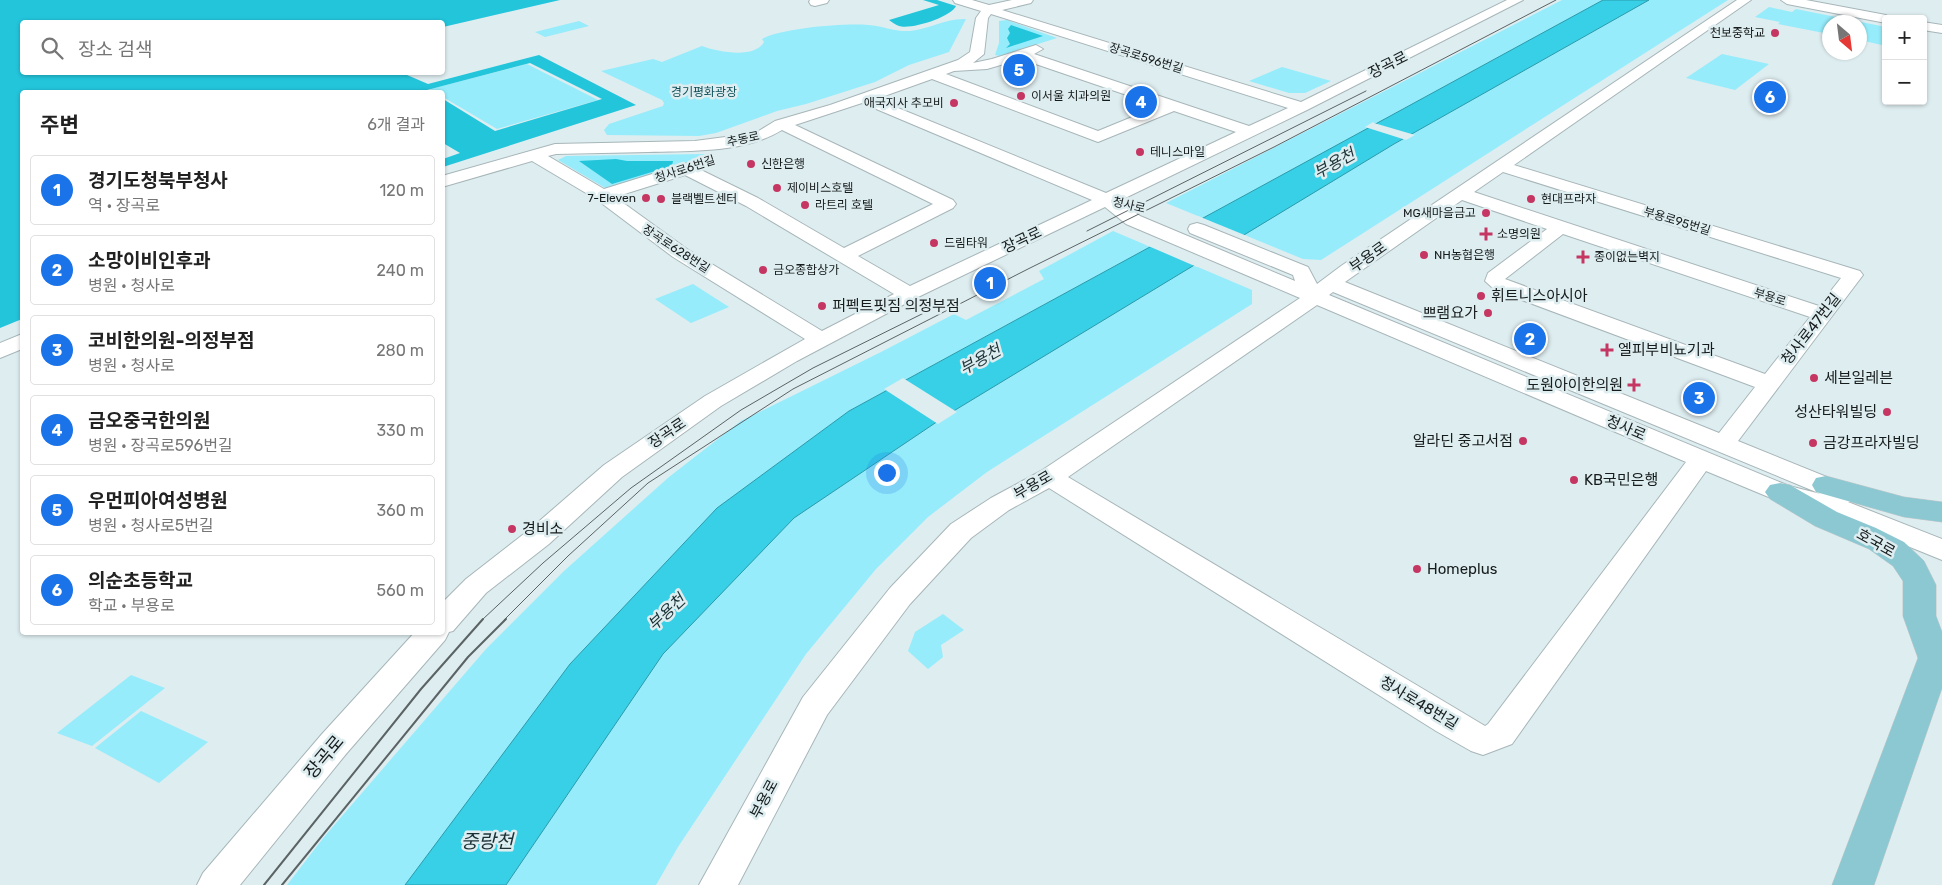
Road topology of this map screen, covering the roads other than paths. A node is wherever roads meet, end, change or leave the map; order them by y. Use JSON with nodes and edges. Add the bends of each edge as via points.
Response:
{"nodes":[{"id":1,"x":959,"y":0,"type":"edge"},
{"id":2,"x":1027,"y":0,"type":"edge"},
{"id":3,"x":1517,"y":0,"type":"edge"},
{"id":4,"x":1745,"y":0,"type":"edge"},
{"id":5,"x":1787,"y":0,"type":"edge"},
{"id":6,"x":989,"y":9,"type":"junction"},
{"id":7,"x":1882,"y":18,"type":"edge"},
{"id":8,"x":1927,"y":27,"type":"edge"},
{"id":9,"x":1942,"y":29,"type":"edge"},
{"id":10,"x":1074,"y":36,"type":"junction"},
{"id":11,"x":1020,"y":54,"type":"junction"},
{"id":12,"x":954,"y":67,"type":"junction"},
{"id":13,"x":933,"y":74,"type":"junction"},
{"id":14,"x":862,"y":98,"type":"junction"},
{"id":15,"x":1173,"y":106,"type":"junction"},
{"id":16,"x":1302,"y":107,"type":"junction"},
{"id":17,"x":781,"y":124,"type":"junction"},
{"id":18,"x":1250,"y":132,"type":"junction"},
{"id":19,"x":763,"y":135,"type":"junction"},
{"id":20,"x":533,"y":154,"type":"junction"},
{"id":21,"x":1501,"y":166,"type":"junction"},
{"id":22,"x":686,"y":169,"type":"junction"},
{"id":23,"x":445,"y":181,"type":"edge"},
{"id":24,"x":1461,"y":194,"type":"junction"},
{"id":25,"x":602,"y":196,"type":"junction"},
{"id":26,"x":1107,"y":200,"type":"junction"},
{"id":27,"x":1561,"y":227,"type":"junction"},
{"id":28,"x":843,"y":256,"type":"junction"},
{"id":29,"x":1853,"y":275,"type":"joint"},
{"id":30,"x":1322,"y":291,"type":"junction"},
{"id":31,"x":909,"y":294,"type":"junction"},
{"id":32,"x":1822,"y":314,"type":"junction"},
{"id":33,"x":822,"y":340,"type":"junction"},
{"id":34,"x":20,"y":342,"type":"edge"},
{"id":35,"x":0,"y":351,"type":"edge"},
{"id":36,"x":1769,"y":384,"type":"junction"},
{"id":37,"x":1724,"y":443,"type":"junction"},
{"id":38,"x":1701,"y":459,"type":"junction"},
{"id":39,"x":1050,"y":477,"type":"junction"},
{"id":40,"x":1826,"y":485,"type":"junction"},
{"id":41,"x":1780,"y":492,"type":"junction"},
{"id":42,"x":1942,"y":512,"type":"edge"},
{"id":43,"x":1942,"y":537,"type":"edge"},
{"id":44,"x":1942,"y":550,"type":"edge"},
{"id":45,"x":445,"y":620,"type":"edge"},
{"id":46,"x":431,"y":635,"type":"edge"},
{"id":47,"x":1939,"y":652,"type":"edge"},
{"id":48,"x":216,"y":885,"type":"edge"},
{"id":49,"x":718,"y":885,"type":"edge"},
{"id":50,"x":1853,"y":885,"type":"edge"}],
"edges":[{"from":1,"to":6,"type":"street","name":"장곡로596번길"},
{"from":2,"to":6,"type":"street"},
{"from":3,"to":16,"type":"street","name":"장곡로"},
{"from":4,"to":21,"type":"street","name":"부용로"},
{"from":5,"to":7,"type":"street"},
{"from":6,"to":10,"type":"street","name":"장곡로596번길"},
{"from":6,"to":12,"type":"street","name":"추동로","via":[[982,18],[977,54]]},
{"from":8,"to":9,"type":"street"},
{"from":10,"to":11,"type":"street"},
{"from":10,"to":16,"type":"street","name":"장곡로596번길"},
{"from":11,"to":12,"type":"street","via":[[975,68]]},
{"from":11,"to":15,"type":"street"},
{"from":12,"to":13,"type":"street","name":"추동로"},
{"from":13,"to":14,"type":"street","name":"추동로"},
{"from":13,"to":15,"type":"street","via":[[1098,137]]},
{"from":14,"to":17,"type":"street","name":"추동로"},
{"from":14,"to":26,"type":"street"},
{"from":15,"to":18,"type":"street"},
{"from":16,"to":18,"type":"street","name":"장곡로"},
{"from":17,"to":19,"type":"street","name":"추동로"},
{"from":17,"to":28,"type":"street","via":[[947,204]]},
{"from":18,"to":26,"type":"street","name":"장곡로"},
{"from":19,"to":20,"type":"street","name":"추동로","via":[[695,146],[555,149]]},
{"from":19,"to":22,"type":"street","name":"청사로6번길","via":[[735,153]]},
{"from":20,"to":23,"type":"street","name":"추동로"},
{"from":20,"to":25,"type":"street","name":"장곡로628번길"},
{"from":21,"to":24,"type":"street","name":"부용로"},
{"from":21,"to":29,"type":"street","name":"부용로95번길"},
{"from":22,"to":25,"type":"street","name":"청사로6번길"},
{"from":22,"to":28,"type":"street","via":[[752,202]]},
{"from":24,"to":27,"type":"street","name":"부용로"},
{"from":24,"to":30,"type":"street","name":"부용로"},
{"from":25,"to":33,"type":"street","name":"장곡로628번길","via":[[680,252]]},
{"from":26,"to":30,"type":"street","name":"청사로","via":[[1133,220],[1271,278]]},
{"from":26,"to":30,"type":"street","name":"청사로","via":[[1152,211],[1290,266],[1301,271]]},
{"from":26,"to":31,"type":"street","name":"장곡로"},
{"from":27,"to":32,"type":"street","name":"부용로"},
{"from":27,"to":36,"type":"street","via":[[1495,277],[1495,281]]},
{"from":28,"to":31,"type":"street"},
{"from":29,"to":32,"type":"street","name":"청사로47번길"},
{"from":30,"to":37,"type":"street","name":"청사로"},
{"from":30,"to":38,"type":"street","name":"청사로"},
{"from":30,"to":39,"type":"street","name":"부용로"},
{"from":31,"to":33,"type":"street","name":"장곡로"},
{"from":32,"to":36,"type":"street","name":"청사로47번길"},
{"from":33,"to":45,"type":"street","name":"장곡로","via":[[713,401],[613,471],[539,537],[476,586]]},
{"from":34,"to":35,"type":"street"},
{"from":36,"to":37,"type":"street","name":"청사로47번길"},
{"from":37,"to":40,"type":"street","name":"청사로"},
{"from":38,"to":39,"type":"street","name":"청사로48번길","via":[[1500,734],[1483,741]]},
{"from":38,"to":41,"type":"street","name":"청사로"},
{"from":39,"to":49,"type":"street","name":"부용로","via":[[1000,504],[961,532],[900,596],[816,706]]},
{"from":40,"to":42,"type":"main road","via":[[1904,507]]},
{"from":40,"to":43,"type":"street","name":"청사로"},
{"from":41,"to":44,"type":"street","name":"청사로","via":[[1833,506]]},
{"from":41,"to":47,"type":"main road","name":"호국로","via":[[1824,518],[1880,541],[1902,557],[1919,580],[1918,613]]},
{"from":46,"to":48,"type":"street","name":"장곡로","via":[[334,744]]},
{"from":47,"to":50,"type":"main road","name":"호국로"}]}
